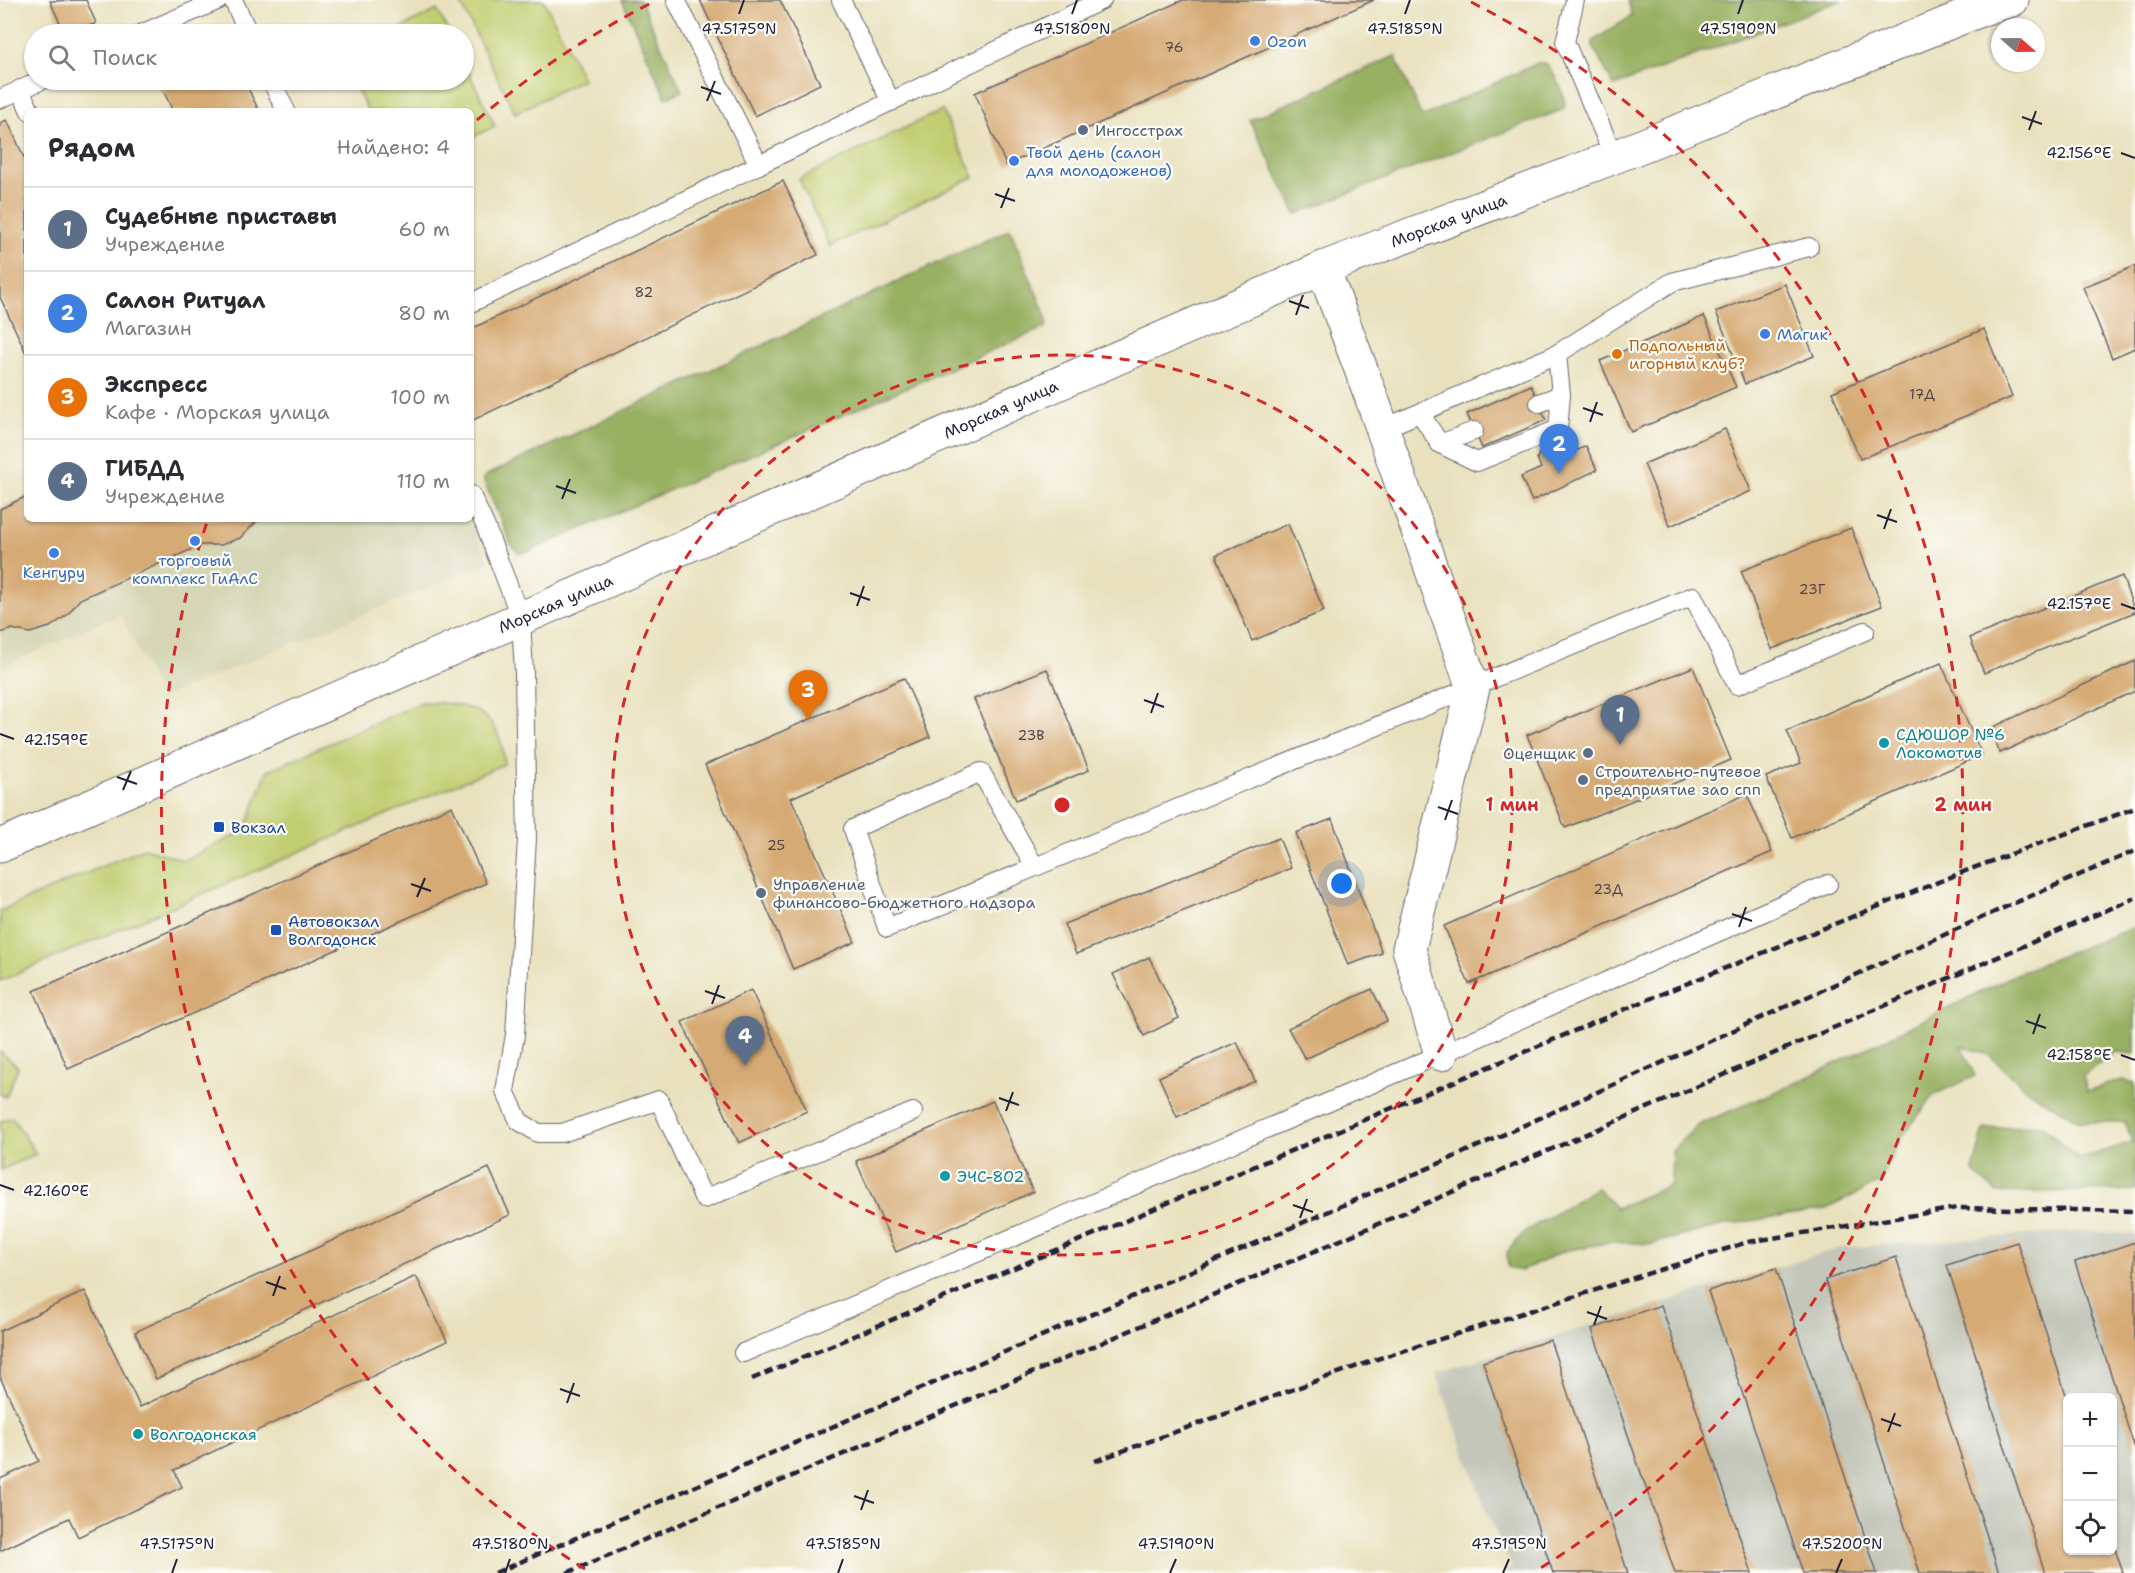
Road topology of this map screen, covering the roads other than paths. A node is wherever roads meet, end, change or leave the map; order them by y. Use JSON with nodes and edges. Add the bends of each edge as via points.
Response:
{"nodes":[{"id":1,"x":219,"y":0,"type":"edge"},
{"id":2,"x":233,"y":0,"type":"edge"},
{"id":3,"x":676,"y":0,"type":"edge"},
{"id":4,"x":841,"y":0,"type":"edge"},
{"id":5,"x":1102,"y":0,"type":"edge"},
{"id":6,"x":1575,"y":0,"type":"edge"},
{"id":7,"x":2012,"y":0,"type":"edge"},
{"id":8,"x":164,"y":24,"type":"edge"},
{"id":9,"x":244,"y":24,"type":"edge"},
{"id":10,"x":24,"y":87,"type":"edge"},
{"id":11,"x":20,"y":89,"type":"junction"},
{"id":12,"x":276,"y":90,"type":"edge"},
{"id":13,"x":0,"y":99,"type":"edge"},
{"id":14,"x":891,"y":102,"type":"junction"},
{"id":15,"x":29,"y":108,"type":"edge"},
{"id":16,"x":285,"y":108,"type":"edge"},
{"id":17,"x":1614,"y":158,"type":"junction"},
{"id":18,"x":759,"y":165,"type":"junction"},
{"id":19,"x":1809,"y":247,"type":"dead end"},
{"id":20,"x":1323,"y":268,"type":"junction"},
{"id":21,"x":474,"y":302,"type":"edge"},
{"id":22,"x":1557,"y":354,"type":"junction"},
{"id":23,"x":1561,"y":395,"type":"junction"},
{"id":24,"x":1539,"y":403,"type":"dead end"},
{"id":25,"x":1419,"y":413,"type":"junction"},
{"id":26,"x":1382,"y":429,"type":"junction"},
{"id":27,"x":1474,"y":431,"type":"dead end"},
{"id":28,"x":1440,"y":444,"type":"junction"},
{"id":29,"x":474,"y":501,"type":"edge"},
{"id":30,"x":521,"y":619,"type":"junction"},
{"id":31,"x":1865,"y":631,"type":"dead end"},
{"id":32,"x":1473,"y":688,"type":"junction"},
{"id":33,"x":0,"y":846,"type":"edge"},
{"id":34,"x":1035,"y":867,"type":"junction"},
{"id":35,"x":1828,"y":884,"type":"dead end"},
{"id":36,"x":1441,"y":1054,"type":"junction"},
{"id":37,"x":913,"y":1112,"type":"dead end"},
{"id":38,"x":743,"y":1353,"type":"dead end"}],
"edges":[{"from":1,"to":8,"type":"lane"},
{"from":2,"to":9,"type":"lane"},
{"from":3,"to":18,"type":"lane"},
{"from":4,"to":14,"type":"lane"},
{"from":5,"to":14,"type":"lane"},
{"from":6,"to":17,"type":"lane","via":[[1565,42]]},
{"from":7,"to":17,"type":"main road","name":"Морская улица"},
{"from":10,"to":11,"type":"lane"},
{"from":11,"to":13,"type":"lane"},
{"from":11,"to":15,"type":"lane"},
{"from":12,"to":16,"type":"lane"},
{"from":14,"to":18,"type":"lane"},
{"from":17,"to":20,"type":"main road","name":"Морская улица"},
{"from":18,"to":21,"type":"lane"},
{"from":19,"to":22,"type":"lane","via":[[1671,282]]},
{"from":20,"to":26,"type":"main road"},
{"from":20,"to":30,"type":"main road","name":"Морская улица"},
{"from":22,"to":23,"type":"lane"},
{"from":22,"to":25,"type":"lane"},
{"from":23,"to":24,"type":"lane"},
{"from":23,"to":28,"type":"lane","via":[[1558,429],[1477,462]]},
{"from":25,"to":26,"type":"lane"},
{"from":25,"to":28,"type":"lane"},
{"from":26,"to":32,"type":"main road"},
{"from":27,"to":28,"type":"lane"},
{"from":29,"to":30,"type":"lane"},
{"from":30,"to":33,"type":"main road","name":"Морская улица"},
{"from":30,"to":37,"type":"lane","via":[[526,839],[515,1035],[505,1091],[519,1121],[538,1134],[562,1133],[659,1101],[704,1199]]},
{"from":31,"to":32,"type":"lane","via":[[1737,685],[1693,596]]},
{"from":32,"to":34,"type":"lane"},
{"from":32,"to":36,"type":"main road","via":[[1409,950]]},
{"from":34,"to":34,"type":"lane","via":[[886,928],[853,828],[981,772]]},
{"from":35,"to":36,"type":"lane"},
{"from":36,"to":38,"type":"lane"}]}
